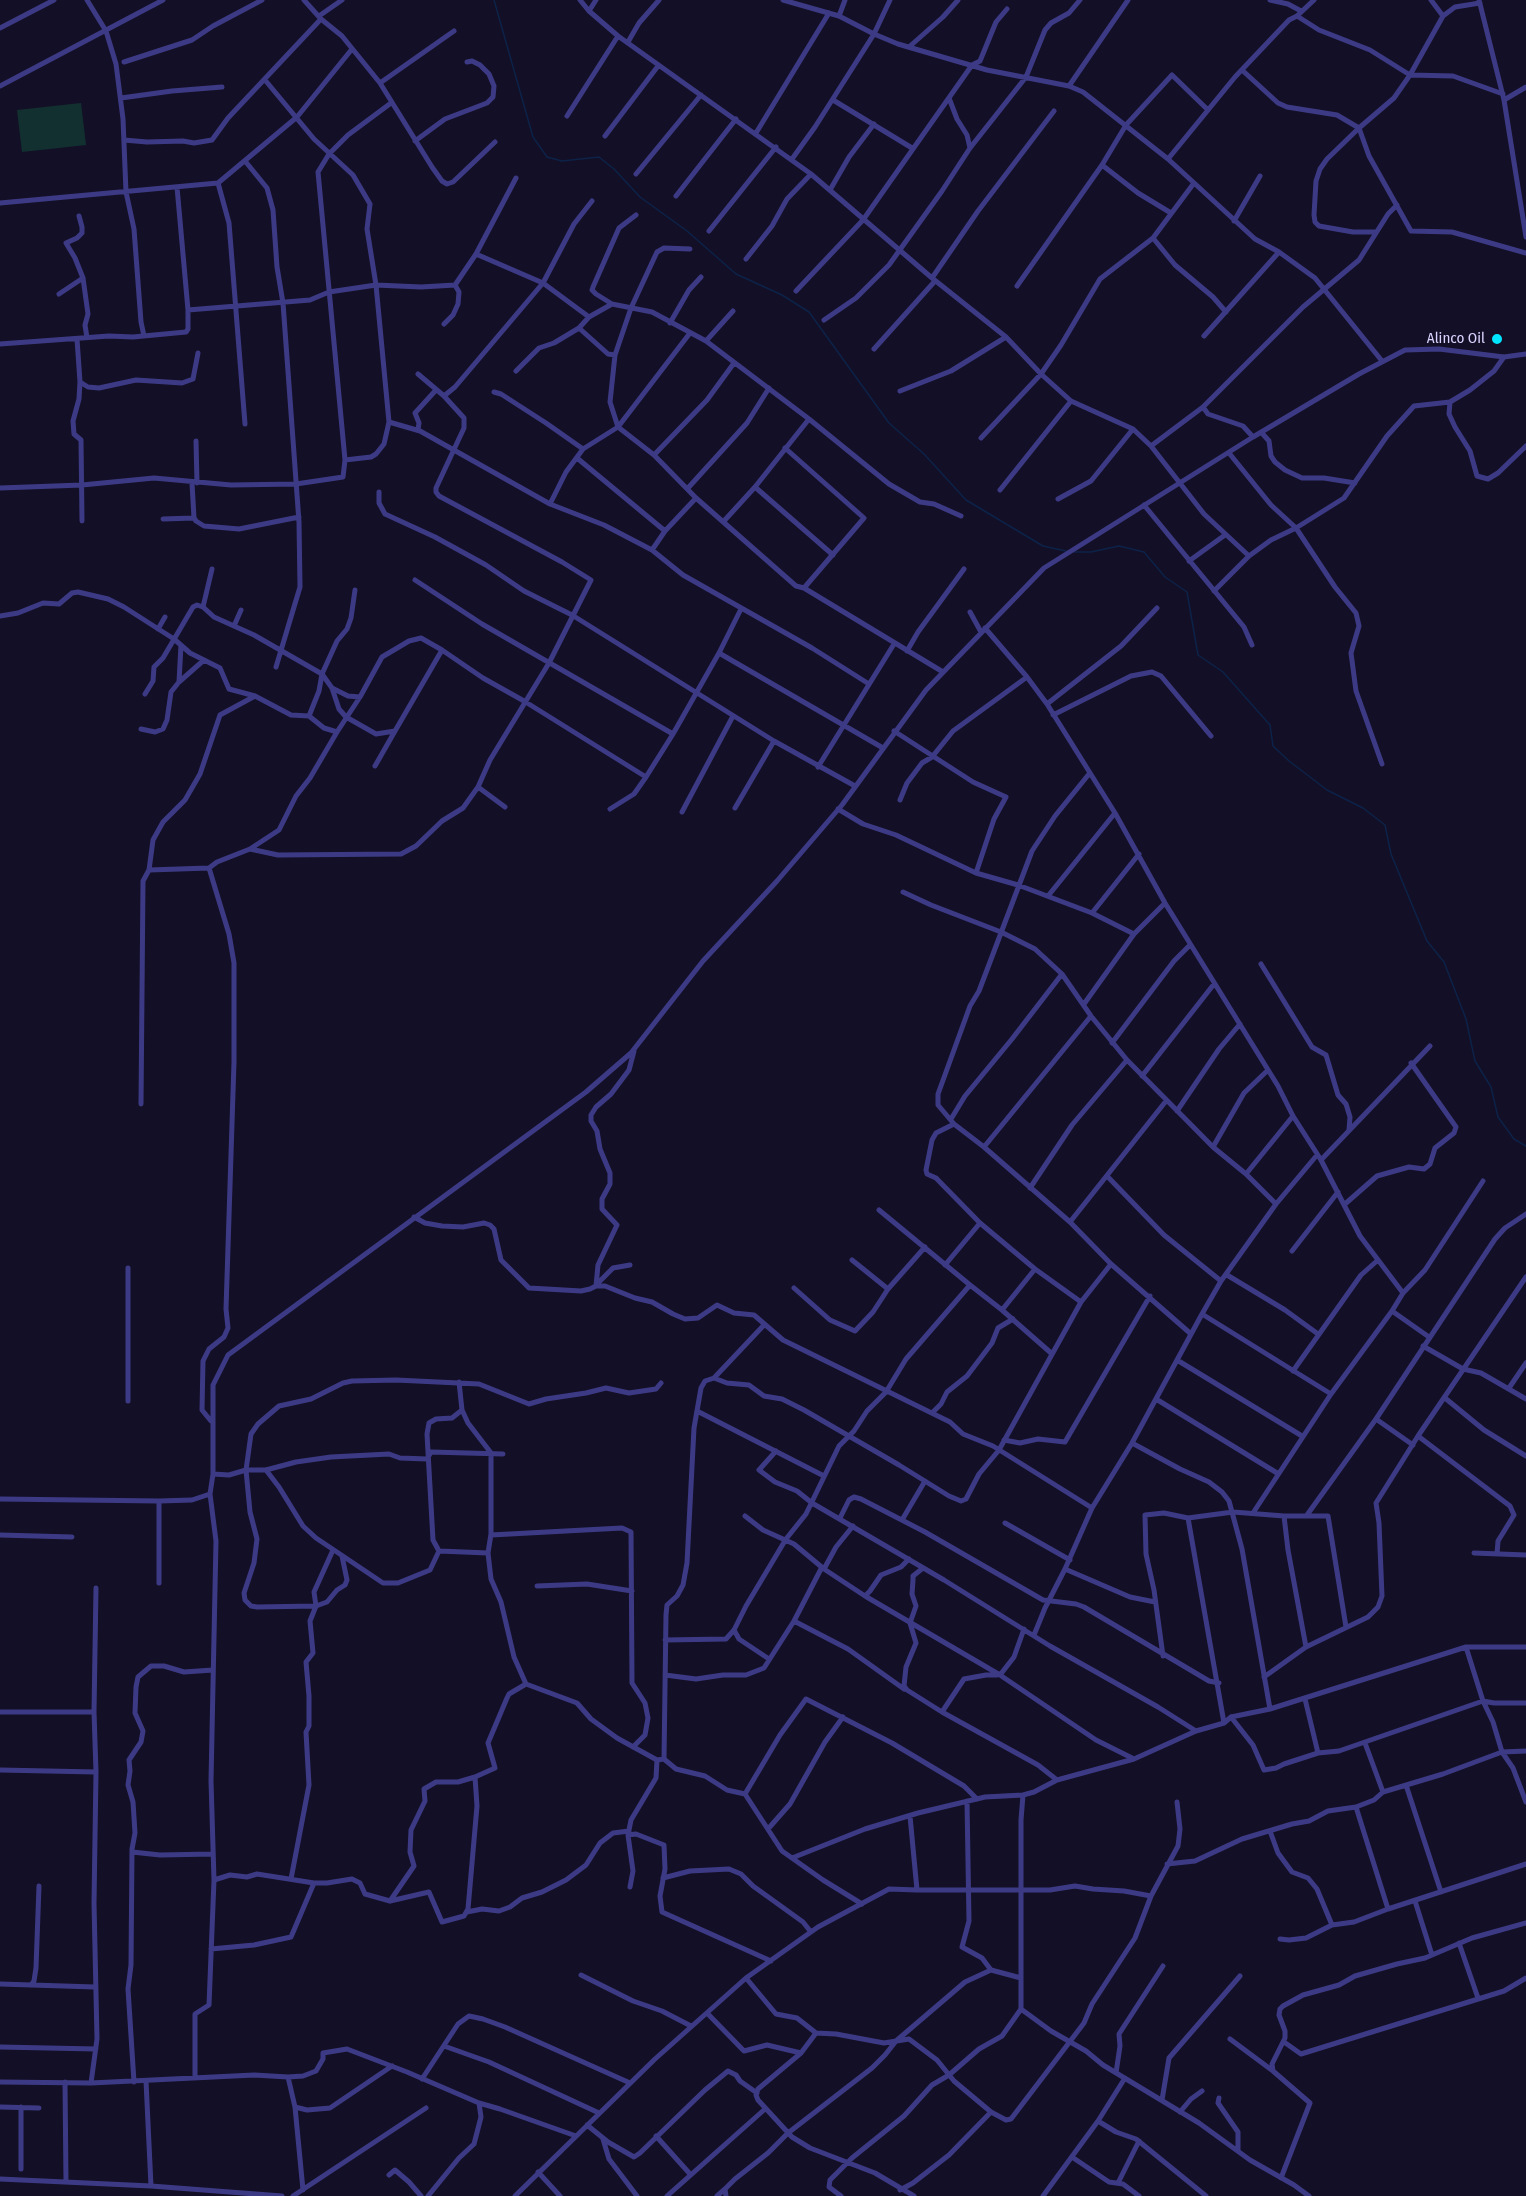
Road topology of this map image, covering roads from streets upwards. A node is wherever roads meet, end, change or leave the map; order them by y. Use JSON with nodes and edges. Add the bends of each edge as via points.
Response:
{"nodes":[{"id":1,"x":54,"y":0,"type":"edge"},
{"id":2,"x":87,"y":0,"type":"edge"},
{"id":3,"x":147,"y":0,"type":"edge"},
{"id":4,"x":163,"y":0,"type":"edge"},
{"id":5,"x":262,"y":0,"type":"edge"},
{"id":6,"x":304,"y":0,"type":"edge"},
{"id":7,"x":342,"y":0,"type":"edge"},
{"id":8,"x":580,"y":0,"type":"edge"},
{"id":9,"x":597,"y":0,"type":"edge"},
{"id":10,"x":659,"y":0,"type":"edge"},
{"id":11,"x":783,"y":0,"type":"edge"},
{"id":12,"x":845,"y":0,"type":"edge"},
{"id":13,"x":891,"y":0,"type":"edge"},
{"id":14,"x":958,"y":0,"type":"edge"},
{"id":15,"x":1080,"y":0,"type":"edge"},
{"id":16,"x":1128,"y":0,"type":"edge"},
{"id":17,"x":1270,"y":0,"type":"edge"},
{"id":18,"x":1314,"y":0,"type":"edge"},
{"id":19,"x":1431,"y":0,"type":"edge"},
{"id":20,"x":1479,"y":2,"type":"edge"},
{"id":21,"x":152,"y":6,"type":"junction"},
{"id":22,"x":1006,"y":9,"type":"dead end"},
{"id":23,"x":589,"y":11,"type":"junction"},
{"id":24,"x":829,"y":13,"type":"junction"},
{"id":25,"x":1299,"y":13,"type":"junction"},
{"id":26,"x":838,"y":16,"type":"junction"},
{"id":27,"x":1443,"y":16,"type":"junction"},
{"id":28,"x":320,"y":18,"type":"junction"},
{"id":29,"x":0,"y":28,"type":"edge"},
{"id":30,"x":106,"y":31,"type":"junction"},
{"id":31,"x":454,"y":31,"type":"dead end"},
{"id":32,"x":874,"y":34,"type":"junction"},
{"id":33,"x":618,"y":36,"type":"junction"},
{"id":34,"x":628,"y":42,"type":"junction"},
{"id":35,"x":909,"y":47,"type":"junction"},
{"id":36,"x":352,"y":49,"type":"junction"},
{"id":37,"x":124,"y":62,"type":"dead end"},
{"id":38,"x":467,"y":62,"type":"dead end"},
{"id":39,"x":972,"y":65,"type":"junction"},
{"id":40,"x":658,"y":66,"type":"junction"},
{"id":41,"x":1242,"y":70,"type":"junction"},
{"id":42,"x":1410,"y":75,"type":"junction"},
{"id":43,"x":1026,"y":77,"type":"junction"},
{"id":44,"x":265,"y":80,"type":"junction"},
{"id":45,"x":380,"y":83,"type":"junction"},
{"id":46,"x":0,"y":86,"type":"edge"},
{"id":47,"x":1069,"y":86,"type":"junction"},
{"id":48,"x":222,"y":87,"type":"dead end"},
{"id":49,"x":1526,"y":87,"type":"edge"},
{"id":50,"x":1520,"y":91,"type":"junction"},
{"id":51,"x":700,"y":95,"type":"junction"},
{"id":52,"x":1503,"y":97,"type":"junction"},
{"id":53,"x":1526,"y":97,"type":"edge"},
{"id":54,"x":121,"y":98,"type":"junction"},
{"id":55,"x":950,"y":98,"type":"junction"},
{"id":56,"x":833,"y":100,"type":"junction"},
{"id":57,"x":391,"y":103,"type":"junction"},
{"id":58,"x":1208,"y":110,"type":"junction"},
{"id":59,"x":1054,"y":111,"type":"dead end"},
{"id":60,"x":567,"y":116,"type":"dead end"},
{"id":61,"x":297,"y":117,"type":"junction"},
{"id":62,"x":736,"y":119,"type":"junction"},
{"id":63,"x":874,"y":124,"type":"junction"},
{"id":64,"x":1126,"y":125,"type":"junction"},
{"id":65,"x":1359,"y":128,"type":"junction"},
{"id":66,"x":756,"y":133,"type":"junction"},
{"id":67,"x":606,"y":136,"type":"dead end"},
{"id":68,"x":124,"y":140,"type":"junction"},
{"id":69,"x":415,"y":141,"type":"junction"},
{"id":70,"x":495,"y":142,"type":"dead end"},
{"id":71,"x":776,"y":147,"type":"junction"},
{"id":72,"x":912,"y":148,"type":"junction"},
{"id":73,"x":970,"y":148,"type":"junction"},
{"id":74,"x":329,"y":153,"type":"junction"},
{"id":75,"x":792,"y":159,"type":"junction"},
{"id":76,"x":1168,"y":159,"type":"junction"},
{"id":77,"x":245,"y":160,"type":"junction"},
{"id":78,"x":1102,"y":165,"type":"junction"},
{"id":79,"x":636,"y":174,"type":"dead end"},
{"id":80,"x":811,"y":174,"type":"junction"},
{"id":81,"x":1260,"y":176,"type":"dead end"},
{"id":82,"x":516,"y":178,"type":"dead end"},
{"id":83,"x":218,"y":183,"type":"junction"},
{"id":84,"x":1194,"y":183,"type":"junction"},
{"id":85,"x":177,"y":187,"type":"junction"},
{"id":86,"x":830,"y":190,"type":"junction"},
{"id":87,"x":126,"y":192,"type":"junction"},
{"id":88,"x":676,"y":196,"type":"dead end"},
{"id":89,"x":592,"y":201,"type":"dead end"},
{"id":90,"x":0,"y":203,"type":"edge"},
{"id":91,"x":1397,"y":205,"type":"junction"},
{"id":92,"x":1172,"y":213,"type":"junction"},
{"id":93,"x":636,"y":215,"type":"dead end"},
{"id":94,"x":79,"y":216,"type":"dead end"},
{"id":95,"x":863,"y":220,"type":"junction"},
{"id":96,"x":1234,"y":221,"type":"junction"},
{"id":97,"x":709,"y":231,"type":"dead end"},
{"id":98,"x":1376,"y":232,"type":"junction"},
{"id":99,"x":1526,"y":237,"type":"edge"},
{"id":100,"x":1153,"y":238,"type":"junction"},
{"id":101,"x":690,"y":249,"type":"dead end"},
{"id":102,"x":900,"y":250,"type":"junction"},
{"id":103,"x":1279,"y":252,"type":"junction"},
{"id":104,"x":1526,"y":253,"type":"edge"},
{"id":105,"x":476,"y":254,"type":"junction"},
{"id":106,"x":746,"y":259,"type":"dead end"},
{"id":107,"x":701,"y":277,"type":"dead end"},
{"id":108,"x":83,"y":278,"type":"junction"},
{"id":109,"x":933,"y":280,"type":"junction"},
{"id":110,"x":543,"y":283,"type":"junction"},
{"id":111,"x":376,"y":285,"type":"junction"},
{"id":112,"x":454,"y":285,"type":"junction"},
{"id":113,"x":1017,"y":286,"type":"dead end"},
{"id":114,"x":1325,"y":289,"type":"junction"},
{"id":115,"x":796,"y":291,"type":"dead end"},
{"id":116,"x":329,"y":292,"type":"junction"},
{"id":117,"x":59,"y":294,"type":"dead end"},
{"id":118,"x":283,"y":303,"type":"junction"},
{"id":119,"x":612,"y":304,"type":"junction"},
{"id":120,"x":235,"y":306,"type":"junction"},
{"id":121,"x":631,"y":308,"type":"junction"},
{"id":122,"x":188,"y":310,"type":"junction"},
{"id":123,"x":734,"y":311,"type":"dead end"},
{"id":124,"x":1226,"y":312,"type":"junction"},
{"id":125,"x":589,"y":317,"type":"junction"},
{"id":126,"x":824,"y":320,"type":"dead end"},
{"id":127,"x":670,"y":323,"type":"junction"},
{"id":128,"x":444,"y":324,"type":"dead end"},
{"id":129,"x":579,"y":328,"type":"junction"},
{"id":130,"x":690,"y":333,"type":"junction"},
{"id":131,"x":144,"y":336,"type":"junction"},
{"id":132,"x":1204,"y":336,"type":"dead end"},
{"id":133,"x":1006,"y":337,"type":"junction"},
{"id":134,"x":87,"y":338,"type":"junction"},
{"id":135,"x":77,"y":339,"type":"junction"},
{"id":136,"x":706,"y":341,"type":"junction"},
{"id":137,"x":0,"y":344,"type":"edge"},
{"id":138,"x":874,"y":349,"type":"dead end"},
{"id":139,"x":198,"y":353,"type":"dead end"},
{"id":140,"x":1526,"y":354,"type":"edge"},
{"id":141,"x":615,"y":355,"type":"junction"},
{"id":142,"x":1504,"y":357,"type":"junction"},
{"id":143,"x":1382,"y":361,"type":"junction"},
{"id":144,"x":734,"y":363,"type":"junction"},
{"id":145,"x":516,"y":371,"type":"dead end"},
{"id":146,"x":418,"y":374,"type":"dead end"},
{"id":147,"x":1041,"y":374,"type":"junction"},
{"id":148,"x":80,"y":382,"type":"junction"},
{"id":149,"x":769,"y":388,"type":"junction"},
{"id":150,"x":436,"y":390,"type":"junction"},
{"id":151,"x":900,"y":391,"type":"dead end"},
{"id":152,"x":494,"y":392,"type":"dead end"},
{"id":153,"x":444,"y":396,"type":"junction"},
{"id":154,"x":1071,"y":401,"type":"junction"},
{"id":155,"x":1450,"y":402,"type":"junction"},
{"id":156,"x":1203,"y":407,"type":"junction"},
{"id":157,"x":809,"y":419,"type":"junction"},
{"id":158,"x":389,"y":422,"type":"junction"},
{"id":159,"x":245,"y":424,"type":"dead end"},
{"id":160,"x":618,"y":427,"type":"junction"},
{"id":161,"x":1133,"y":429,"type":"junction"},
{"id":162,"x":418,"y":430,"type":"junction"},
{"id":163,"x":1261,"y":432,"type":"junction"},
{"id":164,"x":1252,"y":437,"type":"junction"},
{"id":165,"x":981,"y":438,"type":"dead end"},
{"id":166,"x":196,"y":441,"type":"dead end"},
{"id":167,"x":1151,"y":446,"type":"junction"},
{"id":168,"x":1526,"y":446,"type":"edge"},
{"id":169,"x":785,"y":448,"type":"junction"},
{"id":170,"x":584,"y":449,"type":"junction"},
{"id":171,"x":454,"y":451,"type":"junction"},
{"id":172,"x":1229,"y":453,"type":"junction"},
{"id":173,"x":654,"y":455,"type":"junction"},
{"id":174,"x":577,"y":458,"type":"junction"},
{"id":175,"x":345,"y":460,"type":"junction"},
{"id":176,"x":1179,"y":482,"type":"junction"},
{"id":177,"x":195,"y":483,"type":"junction"},
{"id":178,"x":1355,"y":483,"type":"junction"},
{"id":179,"x":296,"y":484,"type":"junction"},
{"id":180,"x":82,"y":485,"type":"junction"},
{"id":181,"x":755,"y":487,"type":"junction"},
{"id":182,"x":0,"y":488,"type":"edge"},
{"id":183,"x":688,"y":488,"type":"junction"},
{"id":184,"x":1000,"y":490,"type":"dead end"},
{"id":185,"x":379,"y":492,"type":"dead end"},
{"id":186,"x":696,"y":498,"type":"junction"},
{"id":187,"x":1058,"y":499,"type":"dead end"},
{"id":188,"x":550,"y":504,"type":"junction"},
{"id":189,"x":1144,"y":505,"type":"junction"},
{"id":190,"x":962,"y":516,"type":"dead end"},
{"id":191,"x":299,"y":517,"type":"junction"},
{"id":192,"x":194,"y":518,"type":"junction"},
{"id":193,"x":163,"y":519,"type":"dead end"},
{"id":194,"x":82,"y":521,"type":"dead end"},
{"id":195,"x":724,"y":521,"type":"junction"},
{"id":196,"x":1296,"y":528,"type":"junction"},
{"id":197,"x":665,"y":531,"type":"junction"},
{"id":198,"x":1226,"y":536,"type":"junction"},
{"id":199,"x":652,"y":550,"type":"junction"},
{"id":200,"x":833,"y":555,"type":"junction"},
{"id":201,"x":1249,"y":556,"type":"junction"},
{"id":202,"x":1189,"y":561,"type":"junction"},
{"id":203,"x":212,"y":569,"type":"dead end"},
{"id":204,"x":964,"y":569,"type":"dead end"},
{"id":205,"x":415,"y":580,"type":"dead end"},
{"id":206,"x":804,"y":588,"type":"junction"},
{"id":207,"x":355,"y":590,"type":"dead end"},
{"id":208,"x":1214,"y":591,"type":"junction"},
{"id":209,"x":203,"y":607,"type":"junction"},
{"id":210,"x":1157,"y":608,"type":"dead end"},
{"id":211,"x":741,"y":609,"type":"junction"},
{"id":212,"x":241,"y":610,"type":"dead end"},
{"id":213,"x":970,"y":612,"type":"dead end"},
{"id":214,"x":572,"y":615,"type":"junction"},
{"id":215,"x":0,"y":616,"type":"edge"},
{"id":216,"x":165,"y":617,"type":"dead end"},
{"id":217,"x":234,"y":626,"type":"junction"},
{"id":218,"x":158,"y":629,"type":"junction"},
{"id":219,"x":983,"y":630,"type":"junction"},
{"id":220,"x":174,"y":639,"type":"junction"},
{"id":221,"x":894,"y":644,"type":"junction"},
{"id":222,"x":181,"y":645,"type":"junction"},
{"id":223,"x":1252,"y":645,"type":"dead end"},
{"id":224,"x":280,"y":649,"type":"junction"},
{"id":225,"x":442,"y":650,"type":"junction"},
{"id":226,"x":907,"y":651,"type":"junction"},
{"id":227,"x":719,"y":653,"type":"junction"},
{"id":228,"x":204,"y":660,"type":"junction"},
{"id":229,"x":549,"y":663,"type":"junction"},
{"id":230,"x":276,"y":667,"type":"dead end"},
{"id":231,"x":944,"y":672,"type":"junction"},
{"id":232,"x":322,"y":674,"type":"junction"},
{"id":233,"x":1027,"y":677,"type":"junction"},
{"id":234,"x":179,"y":682,"type":"junction"},
{"id":235,"x":869,"y":684,"type":"junction"},
{"id":236,"x":332,"y":688,"type":"junction"},
{"id":237,"x":696,"y":693,"type":"junction"},
{"id":238,"x":145,"y":694,"type":"dead end"},
{"id":239,"x":255,"y":696,"type":"junction"},
{"id":240,"x":360,"y":697,"type":"junction"},
{"id":241,"x":524,"y":701,"type":"junction"},
{"id":242,"x":1047,"y":704,"type":"junction"},
{"id":243,"x":1053,"y":715,"type":"junction"},
{"id":244,"x":309,"y":716,"type":"junction"},
{"id":245,"x":734,"y":716,"type":"junction"},
{"id":246,"x":346,"y":717,"type":"junction"},
{"id":247,"x":844,"y":725,"type":"junction"},
{"id":248,"x":141,"y":729,"type":"dead end"},
{"id":249,"x":395,"y":731,"type":"junction"},
{"id":250,"x":894,"y":731,"type":"junction"},
{"id":251,"x":337,"y":732,"type":"junction"},
{"id":252,"x":673,"y":734,"type":"junction"},
{"id":253,"x":1211,"y":736,"type":"dead end"},
{"id":254,"x":774,"y":741,"type":"junction"},
{"id":255,"x":883,"y":748,"type":"junction"},
{"id":256,"x":932,"y":757,"type":"junction"},
{"id":257,"x":1382,"y":764,"type":"dead end"},
{"id":258,"x":375,"y":766,"type":"dead end"},
{"id":259,"x":818,"y":767,"type":"junction"},
{"id":260,"x":1089,"y":774,"type":"junction"},
{"id":261,"x":646,"y":777,"type":"junction"},
{"id":262,"x":855,"y":786,"type":"junction"},
{"id":263,"x":478,"y":787,"type":"junction"},
{"id":264,"x":900,"y":800,"type":"dead end"},
{"id":265,"x":505,"y":807,"type":"dead end"},
{"id":266,"x":610,"y":808,"type":"dead end"},
{"id":267,"x":735,"y":808,"type":"dead end"},
{"id":268,"x":838,"y":809,"type":"junction"},
{"id":269,"x":682,"y":812,"type":"dead end"},
{"id":270,"x":1115,"y":813,"type":"junction"},
{"id":271,"x":250,"y":849,"type":"junction"},
{"id":272,"x":1139,"y":854,"type":"junction"},
{"id":273,"x":209,"y":868,"type":"junction"},
{"id":274,"x":149,"y":870,"type":"junction"},
{"id":275,"x":976,"y":873,"type":"junction"},
{"id":276,"x":1018,"y":885,"type":"junction"},
{"id":277,"x":903,"y":892,"type":"dead end"},
{"id":278,"x":1048,"y":896,"type":"junction"},
{"id":279,"x":1165,"y":903,"type":"junction"},
{"id":280,"x":1092,"y":913,"type":"junction"},
{"id":281,"x":1001,"y":932,"type":"junction"},
{"id":282,"x":1134,"y":934,"type":"junction"},
{"id":283,"x":1190,"y":945,"type":"junction"},
{"id":284,"x":1261,"y":964,"type":"dead end"},
{"id":285,"x":1062,"y":974,"type":"junction"},
{"id":286,"x":1214,"y":984,"type":"junction"},
{"id":287,"x":1084,"y":1004,"type":"junction"},
{"id":288,"x":1091,"y":1016,"type":"junction"},
{"id":289,"x":1240,"y":1024,"type":"junction"},
{"id":290,"x":1112,"y":1043,"type":"junction"},
{"id":291,"x":1430,"y":1046,"type":"dead end"},
{"id":292,"x":634,"y":1049,"type":"junction"},
{"id":293,"x":1127,"y":1060,"type":"junction"},
{"id":294,"x":1411,"y":1063,"type":"junction"},
{"id":295,"x":1268,"y":1070,"type":"junction"},
{"id":296,"x":1142,"y":1076,"type":"junction"},
{"id":297,"x":1166,"y":1101,"type":"junction"},
{"id":298,"x":141,"y":1104,"type":"dead end"},
{"id":299,"x":1178,"y":1111,"type":"junction"},
{"id":300,"x":1293,"y":1116,"type":"junction"},
{"id":301,"x":952,"y":1121,"type":"junction"},
{"id":302,"x":1349,"y":1130,"type":"junction"},
{"id":303,"x":984,"y":1147,"type":"junction"},
{"id":304,"x":1213,"y":1147,"type":"junction"},
{"id":305,"x":1319,"y":1157,"type":"junction"},
{"id":306,"x":1246,"y":1174,"type":"junction"},
{"id":307,"x":1107,"y":1176,"type":"junction"},
{"id":308,"x":1483,"y":1181,"type":"dead end"},
{"id":309,"x":1030,"y":1188,"type":"junction"},
{"id":310,"x":1338,"y":1192,"type":"junction"},
{"id":311,"x":1276,"y":1204,"type":"junction"},
{"id":312,"x":1345,"y":1204,"type":"junction"},
{"id":313,"x":879,"y":1210,"type":"dead end"},
{"id":314,"x":1526,"y":1214,"type":"edge"},
{"id":315,"x":414,"y":1217,"type":"junction"},
{"id":316,"x":1070,"y":1222,"type":"junction"},
{"id":317,"x":980,"y":1223,"type":"junction"},
{"id":318,"x":925,"y":1247,"type":"junction"},
{"id":319,"x":1292,"y":1251,"type":"dead end"},
{"id":320,"x":852,"y":1260,"type":"dead end"},
{"id":321,"x":1378,"y":1260,"type":"junction"},
{"id":322,"x":1111,"y":1264,"type":"junction"},
{"id":323,"x":630,"y":1265,"type":"dead end"},
{"id":324,"x":945,"y":1266,"type":"junction"},
{"id":325,"x":128,"y":1268,"type":"dead end"},
{"id":326,"x":1035,"y":1269,"type":"junction"},
{"id":327,"x":1227,"y":1275,"type":"junction"},
{"id":328,"x":1526,"y":1277,"type":"edge"},
{"id":329,"x":1221,"y":1281,"type":"junction"},
{"id":330,"x":596,"y":1286,"type":"junction"},
{"id":331,"x":970,"y":1286,"type":"junction"},
{"id":332,"x":794,"y":1288,"type":"dead end"},
{"id":333,"x":888,"y":1288,"type":"junction"},
{"id":334,"x":1403,"y":1293,"type":"junction"},
{"id":335,"x":1150,"y":1296,"type":"junction"},
{"id":336,"x":1081,"y":1302,"type":"junction"},
{"id":337,"x":1002,"y":1310,"type":"junction"},
{"id":338,"x":1392,"y":1311,"type":"junction"},
{"id":339,"x":1202,"y":1314,"type":"junction"},
{"id":340,"x":1013,"y":1319,"type":"junction"},
{"id":341,"x":764,"y":1325,"type":"junction"},
{"id":342,"x":1191,"y":1334,"type":"junction"},
{"id":343,"x":1318,"y":1334,"type":"junction"},
{"id":344,"x":1429,"y":1336,"type":"junction"},
{"id":345,"x":1423,"y":1346,"type":"junction"},
{"id":346,"x":1052,"y":1353,"type":"junction"},
{"id":347,"x":1177,"y":1360,"type":"junction"},
{"id":348,"x":1526,"y":1363,"type":"edge"},
{"id":349,"x":1463,"y":1369,"type":"junction"},
{"id":350,"x":1293,"y":1371,"type":"junction"},
{"id":351,"x":714,"y":1378,"type":"junction"},
{"id":352,"x":459,"y":1382,"type":"junction"},
{"id":353,"x":661,"y":1383,"type":"dead end"},
{"id":354,"x":1509,"y":1388,"type":"junction"},
{"id":355,"x":886,"y":1392,"type":"junction"},
{"id":356,"x":1331,"y":1394,"type":"junction"},
{"id":357,"x":1445,"y":1398,"type":"junction"},
{"id":358,"x":1156,"y":1399,"type":"junction"},
{"id":359,"x":1526,"y":1399,"type":"edge"},
{"id":360,"x":128,"y":1401,"type":"dead end"},
{"id":361,"x":462,"y":1410,"type":"junction"},
{"id":362,"x":697,"y":1411,"type":"junction"},
{"id":363,"x":932,"y":1413,"type":"junction"},
{"id":364,"x":1376,"y":1419,"type":"junction"},
{"id":365,"x":212,"y":1422,"type":"junction"},
{"id":366,"x":848,"y":1436,"type":"junction"},
{"id":367,"x":1302,"y":1436,"type":"junction"},
{"id":368,"x":1418,"y":1436,"type":"junction"},
{"id":369,"x":1004,"y":1440,"type":"junction"},
{"id":370,"x":1132,"y":1443,"type":"junction"},
{"id":371,"x":1413,"y":1445,"type":"junction"},
{"id":372,"x":999,"y":1450,"type":"junction"},
{"id":373,"x":776,"y":1451,"type":"junction"},
{"id":374,"x":491,"y":1453,"type":"junction"},
{"id":375,"x":503,"y":1454,"type":"dead end"},
{"id":376,"x":1526,"y":1456,"type":"edge"},
{"id":377,"x":427,"y":1459,"type":"junction"},
{"id":378,"x":246,"y":1470,"type":"junction"},
{"id":379,"x":266,"y":1470,"type":"junction"},
{"id":380,"x":1277,"y":1473,"type":"junction"},
{"id":381,"x":213,"y":1474,"type":"junction"},
{"id":382,"x":824,"y":1476,"type":"junction"},
{"id":383,"x":925,"y":1481,"type":"junction"},
{"id":384,"x":210,"y":1494,"type":"junction"},
{"id":385,"x":0,"y":1499,"type":"edge"},
{"id":386,"x":159,"y":1501,"type":"junction"},
{"id":387,"x":812,"y":1503,"type":"junction"},
{"id":388,"x":1092,"y":1508,"type":"junction"},
{"id":389,"x":1233,"y":1512,"type":"junction"},
{"id":390,"x":1253,"y":1513,"type":"junction"},
{"id":391,"x":1307,"y":1515,"type":"junction"},
{"id":392,"x":745,"y":1516,"type":"dead end"},
{"id":393,"x":1284,"y":1516,"type":"junction"},
{"id":394,"x":840,"y":1518,"type":"junction"},
{"id":395,"x":1188,"y":1518,"type":"junction"},
{"id":396,"x":902,"y":1520,"type":"junction"},
{"id":397,"x":1005,"y":1523,"type":"dead end"},
{"id":398,"x":853,"y":1526,"type":"junction"},
{"id":399,"x":491,"y":1535,"type":"junction"},
{"id":400,"x":0,"y":1536,"type":"edge"},
{"id":401,"x":72,"y":1537,"type":"dead end"},
{"id":402,"x":786,"y":1539,"type":"junction"},
{"id":403,"x":333,"y":1550,"type":"junction"},
{"id":404,"x":438,"y":1551,"type":"junction"},
{"id":405,"x":488,"y":1553,"type":"junction"},
{"id":406,"x":1474,"y":1553,"type":"dead end"},
{"id":407,"x":1497,"y":1554,"type":"junction"},
{"id":408,"x":1526,"y":1555,"type":"edge"},
{"id":409,"x":342,"y":1556,"type":"junction"},
{"id":410,"x":909,"y":1559,"type":"junction"},
{"id":411,"x":1070,"y":1560,"type":"junction"},
{"id":412,"x":823,"y":1568,"type":"junction"},
{"id":413,"x":923,"y":1568,"type":"junction"},
{"id":414,"x":1065,"y":1569,"type":"junction"},
{"id":415,"x":159,"y":1583,"type":"dead end"},
{"id":416,"x":537,"y":1586,"type":"dead end"},
{"id":417,"x":96,"y":1588,"type":"dead end"},
{"id":418,"x":632,"y":1591,"type":"junction"},
{"id":419,"x":865,"y":1596,"type":"junction"},
{"id":420,"x":1049,"y":1601,"type":"junction"},
{"id":421,"x":1155,"y":1602,"type":"junction"},
{"id":422,"x":316,"y":1606,"type":"junction"},
{"id":423,"x":794,"y":1621,"type":"junction"},
{"id":424,"x":910,"y":1623,"type":"junction"},
{"id":425,"x":1346,"y":1627,"type":"junction"},
{"id":426,"x":1024,"y":1629,"type":"junction"},
{"id":427,"x":734,"y":1630,"type":"junction"},
{"id":428,"x":1034,"y":1635,"type":"junction"},
{"id":429,"x":665,"y":1640,"type":"junction"},
{"id":430,"x":1306,"y":1647,"type":"junction"},
{"id":431,"x":1466,"y":1647,"type":"junction"},
{"id":432,"x":1526,"y":1647,"type":"edge"},
{"id":433,"x":1164,"y":1656,"type":"junction"},
{"id":434,"x":769,"y":1659,"type":"junction"},
{"id":435,"x":298,"y":1660,"type":"dead end"},
{"id":436,"x":306,"y":1662,"type":"junction"},
{"id":437,"x":213,"y":1670,"type":"junction"},
{"id":438,"x":664,"y":1675,"type":"junction"},
{"id":439,"x":1000,"y":1675,"type":"junction"},
{"id":440,"x":1264,"y":1677,"type":"junction"},
{"id":441,"x":1218,"y":1683,"type":"junction"},
{"id":442,"x":526,"y":1684,"type":"junction"},
{"id":443,"x":907,"y":1690,"type":"junction"},
{"id":444,"x":1305,"y":1699,"type":"junction"},
{"id":445,"x":1483,"y":1701,"type":"junction"},
{"id":446,"x":1526,"y":1702,"type":"edge"},
{"id":447,"x":1270,"y":1709,"type":"junction"},
{"id":448,"x":0,"y":1712,"type":"edge"},
{"id":449,"x":94,"y":1712,"type":"junction"},
{"id":450,"x":942,"y":1712,"type":"junction"},
{"id":451,"x":843,"y":1717,"type":"junction"},
{"id":452,"x":1231,"y":1717,"type":"junction"},
{"id":453,"x":1224,"y":1723,"type":"junction"},
{"id":454,"x":1196,"y":1731,"type":"junction"},
{"id":455,"x":1365,"y":1743,"type":"junction"},
{"id":456,"x":633,"y":1747,"type":"junction"},
{"id":457,"x":1502,"y":1752,"type":"junction"},
{"id":458,"x":1526,"y":1752,"type":"edge"},
{"id":459,"x":1318,"y":1753,"type":"junction"},
{"id":460,"x":664,"y":1759,"type":"junction"},
{"id":461,"x":1134,"y":1759,"type":"junction"},
{"id":462,"x":657,"y":1760,"type":"junction"},
{"id":463,"x":0,"y":1770,"type":"edge"},
{"id":464,"x":96,"y":1772,"type":"junction"},
{"id":465,"x":474,"y":1777,"type":"junction"},
{"id":466,"x":1058,"y":1780,"type":"junction"},
{"id":467,"x":1406,"y":1785,"type":"junction"},
{"id":468,"x":1383,"y":1792,"type":"junction"},
{"id":469,"x":746,"y":1794,"type":"junction"},
{"id":470,"x":1023,"y":1796,"type":"junction"},
{"id":471,"x":977,"y":1799,"type":"junction"},
{"id":472,"x":967,"y":1801,"type":"junction"},
{"id":473,"x":1177,"y":1802,"type":"dead end"},
{"id":474,"x":1526,"y":1802,"type":"edge"},
{"id":475,"x":1356,"y":1807,"type":"junction"},
{"id":476,"x":910,"y":1815,"type":"junction"},
{"id":477,"x":768,"y":1829,"type":"junction"},
{"id":478,"x":1270,"y":1831,"type":"junction"},
{"id":479,"x":629,"y":1833,"type":"junction"},
{"id":480,"x":132,"y":1852,"type":"junction"},
{"id":481,"x":213,"y":1854,"type":"junction"},
{"id":482,"x":792,"y":1858,"type":"junction"},
{"id":483,"x":1167,"y":1864,"type":"junction"},
{"id":484,"x":1526,"y":1864,"type":"edge"},
{"id":485,"x":663,"y":1878,"type":"junction"},
{"id":486,"x":291,"y":1879,"type":"junction"},
{"id":487,"x":214,"y":1880,"type":"junction"},
{"id":488,"x":314,"y":1883,"type":"junction"},
{"id":489,"x":39,"y":1886,"type":"dead end"},
{"id":490,"x":630,"y":1887,"type":"dead end"},
{"id":491,"x":1022,"y":1889,"type":"junction"},
{"id":492,"x":917,"y":1890,"type":"junction"},
{"id":493,"x":970,"y":1891,"type":"junction"},
{"id":494,"x":1441,"y":1892,"type":"junction"},
{"id":495,"x":1151,"y":1896,"type":"junction"},
{"id":496,"x":390,"y":1901,"type":"junction"},
{"id":497,"x":1415,"y":1901,"type":"junction"},
{"id":498,"x":862,"y":1904,"type":"junction"},
{"id":499,"x":1388,"y":1909,"type":"junction"},
{"id":500,"x":467,"y":1912,"type":"junction"},
{"id":501,"x":1526,"y":1923,"type":"edge"},
{"id":502,"x":1332,"y":1925,"type":"junction"},
{"id":503,"x":811,"y":1932,"type":"junction"},
{"id":504,"x":1280,"y":1939,"type":"dead end"},
{"id":505,"x":1459,"y":1943,"type":"junction"},
{"id":506,"x":211,"y":1949,"type":"junction"},
{"id":507,"x":1432,"y":1955,"type":"junction"},
{"id":508,"x":771,"y":1961,"type":"junction"},
{"id":509,"x":1163,"y":1966,"type":"dead end"},
{"id":510,"x":991,"y":1970,"type":"junction"},
{"id":511,"x":581,"y":1975,"type":"dead end"},
{"id":512,"x":1240,"y":1976,"type":"dead end"},
{"id":513,"x":746,"y":1978,"type":"junction"},
{"id":514,"x":1021,"y":1978,"type":"junction"},
{"id":515,"x":1526,"y":1978,"type":"edge"},
{"id":516,"x":0,"y":1984,"type":"edge"},
{"id":517,"x":31,"y":1985,"type":"junction"},
{"id":518,"x":95,"y":1987,"type":"junction"},
{"id":519,"x":1478,"y":1998,"type":"junction"},
{"id":520,"x":1021,"y":2009,"type":"junction"},
{"id":521,"x":707,"y":2013,"type":"junction"},
{"id":522,"x":691,"y":2026,"type":"junction"},
{"id":523,"x":816,"y":2034,"type":"junction"},
{"id":524,"x":1230,"y":2038,"type":"dead end"},
{"id":525,"x":896,"y":2041,"type":"junction"},
{"id":526,"x":1284,"y":2042,"type":"junction"},
{"id":527,"x":1069,"y":2043,"type":"junction"},
{"id":528,"x":444,"y":2046,"type":"junction"},
{"id":529,"x":0,"y":2047,"type":"edge"},
{"id":530,"x":96,"y":2049,"type":"junction"},
{"id":531,"x":801,"y":2053,"type":"junction"},
{"id":532,"x":392,"y":2066,"type":"junction"},
{"id":533,"x":1273,"y":2071,"type":"junction"},
{"id":534,"x":1116,"y":2073,"type":"junction"},
{"id":535,"x":949,"y":2075,"type":"junction"},
{"id":536,"x":288,"y":2077,"type":"junction"},
{"id":537,"x":195,"y":2078,"type":"junction"},
{"id":538,"x":1125,"y":2078,"type":"junction"},
{"id":539,"x":422,"y":2079,"type":"junction"},
{"id":540,"x":146,"y":2081,"type":"junction"},
{"id":541,"x":0,"y":2082,"type":"edge"},
{"id":542,"x":65,"y":2082,"type":"junction"},
{"id":543,"x":134,"y":2082,"type":"junction"},
{"id":544,"x":91,"y":2083,"type":"junction"},
{"id":545,"x":630,"y":2083,"type":"junction"},
{"id":546,"x":1202,"y":2091,"type":"dead end"},
{"id":547,"x":757,"y":2093,"type":"junction"},
{"id":548,"x":1219,"y":2098,"type":"dead end"},
{"id":549,"x":1162,"y":2100,"type":"junction"},
{"id":550,"x":479,"y":2103,"type":"junction"},
{"id":551,"x":0,"y":2107,"type":"edge"},
{"id":552,"x":21,"y":2107,"type":"junction"},
{"id":553,"x":295,"y":2107,"type":"junction"},
{"id":554,"x":39,"y":2108,"type":"dead end"},
{"id":555,"x":426,"y":2108,"type":"dead end"},
{"id":556,"x":765,"y":2109,"type":"junction"},
{"id":557,"x":991,"y":2112,"type":"junction"},
{"id":558,"x":1180,"y":2112,"type":"junction"},
{"id":559,"x":599,"y":2113,"type":"junction"},
{"id":560,"x":1098,"y":2121,"type":"junction"},
{"id":561,"x":587,"y":2125,"type":"junction"},
{"id":562,"x":788,"y":2133,"type":"junction"},
{"id":563,"x":576,"y":2136,"type":"junction"},
{"id":564,"x":656,"y":2136,"type":"junction"},
{"id":565,"x":602,"y":2137,"type":"junction"},
{"id":566,"x":1139,"y":2141,"type":"junction"},
{"id":567,"x":1238,"y":2151,"type":"junction"},
{"id":568,"x":1072,"y":2157,"type":"junction"},
{"id":569,"x":848,"y":2162,"type":"junction"},
{"id":570,"x":21,"y":2169,"type":"dead end"},
{"id":571,"x":538,"y":2172,"type":"junction"},
{"id":572,"x":690,"y":2174,"type":"junction"},
{"id":573,"x":389,"y":2175,"type":"dead end"},
{"id":574,"x":1281,"y":2178,"type":"junction"},
{"id":575,"x":0,"y":2179,"type":"edge"},
{"id":576,"x":66,"y":2182,"type":"junction"},
{"id":577,"x":1118,"y":2183,"type":"junction"},
{"id":578,"x":151,"y":2186,"type":"junction"},
{"id":579,"x":303,"y":2190,"type":"junction"},
{"id":580,"x":900,"y":2190,"type":"junction"},
{"id":581,"x":725,"y":2193,"type":"edge"},
{"id":582,"x":832,"y":2194,"type":"edge"},
{"id":583,"x":282,"y":2196,"type":"edge"},
{"id":584,"x":293,"y":2196,"type":"edge"},
{"id":585,"x":421,"y":2196,"type":"edge"},
{"id":586,"x":428,"y":2196,"type":"edge"},
{"id":587,"x":515,"y":2196,"type":"edge"},
{"id":588,"x":560,"y":2196,"type":"edge"},
{"id":589,"x":637,"y":2196,"type":"edge"},
{"id":590,"x":667,"y":2196,"type":"edge"},
{"id":591,"x":717,"y":2196,"type":"edge"},
{"id":592,"x":841,"y":2196,"type":"edge"},
{"id":593,"x":914,"y":2196,"type":"edge"},
{"id":594,"x":1043,"y":2196,"type":"edge"},
{"id":595,"x":1139,"y":2196,"type":"edge"},
{"id":596,"x":1206,"y":2196,"type":"edge"},
{"id":597,"x":1309,"y":2196,"type":"edge"}],
"edges":[{"from":1,"to":29,"type":"street"},
{"from":2,"to":30,"type":"street"},
{"from":3,"to":21,"type":"street"},
{"from":4,"to":21,"type":"street"},
{"from":5,"to":37,"type":"street","via":[[192,40]]},
{"from":6,"to":28,"type":"street"},
{"from":7,"to":28,"type":"street"},
{"from":8,"to":23,"type":"street"},
{"from":9,"to":23,"type":"street"},
{"from":10,"to":34,"type":"street","via":[[639,22]]},
{"from":11,"to":24,"type":"street"},
{"from":12,"to":26,"type":"street"},
{"from":13,"to":32,"type":"street"},
{"from":14,"to":35,"type":"street"},
{"from":15,"to":43,"type":"street","via":[[1045,30]]},
{"from":16,"to":47,"type":"street"},
{"from":17,"to":25,"type":"street","via":[[1288,4]]},
{"from":18,"to":25,"type":"street"},
{"from":19,"to":27,"type":"street"},
{"from":20,"to":27,"type":"street","via":[[1455,7]]},
{"from":20,"to":52,"type":"street"},
{"from":21,"to":30,"type":"street"},
{"from":22,"to":39,"type":"street","via":[[996,22],[980,61]]},
{"from":23,"to":33,"type":"street"},
{"from":24,"to":26,"type":"street"},
{"from":24,"to":66,"type":"street"},
{"from":25,"to":41,"type":"street"},
{"from":25,"to":42,"type":"street","via":[[1319,30],[1370,50]]},
{"from":26,"to":32,"type":"street"},
{"from":27,"to":42,"type":"street"},
{"from":28,"to":36,"type":"street"},
{"from":28,"to":44,"type":"street"},
{"from":30,"to":46,"type":"street"},
{"from":30,"to":54,"type":"street"},
{"from":31,"to":45,"type":"street"},
{"from":32,"to":35,"type":"street"},
{"from":32,"to":56,"type":"street"},
{"from":33,"to":34,"type":"street"},
{"from":33,"to":60,"type":"street"},
{"from":34,"to":40,"type":"street"},
{"from":35,"to":39,"type":"street"},
{"from":36,"to":45,"type":"street"},
{"from":36,"to":61,"type":"street"},
{"from":38,"to":69,"type":"street","via":[[480,65],[489,74],[493,97],[445,119]]},
{"from":39,"to":43,"type":"street"},
{"from":39,"to":55,"type":"street"},
{"from":40,"to":51,"type":"street"},
{"from":40,"to":67,"type":"street"},
{"from":41,"to":58,"type":"street"},
{"from":41,"to":65,"type":"street","via":[[1278,103],[1337,115]]},
{"from":42,"to":52,"type":"street","via":[[1453,76]]},
{"from":42,"to":65,"type":"street","via":[[1394,98]]},
{"from":43,"to":47,"type":"street"},
{"from":43,"to":73,"type":"street"},
{"from":44,"to":61,"type":"street"},
{"from":44,"to":68,"type":"street","via":[[212,140]]},
{"from":45,"to":57,"type":"street"},
{"from":47,"to":64,"type":"street","via":[[1094,99]]},
{"from":48,"to":54,"type":"street"},
{"from":49,"to":50,"type":"street"},
{"from":50,"to":52,"type":"street"},
{"from":50,"to":53,"type":"street"},
{"from":51,"to":62,"type":"street"},
{"from":51,"to":79,"type":"street"},
{"from":52,"to":99,"type":"street"},
{"from":54,"to":68,"type":"street"},
{"from":55,"to":72,"type":"street"},
{"from":55,"to":73,"type":"street"},
{"from":56,"to":63,"type":"street"},
{"from":56,"to":75,"type":"street"},
{"from":57,"to":69,"type":"street"},
{"from":57,"to":74,"type":"street"},
{"from":58,"to":64,"type":"street","via":[[1172,75]]},
{"from":58,"to":76,"type":"street"},
{"from":59,"to":109,"type":"street","via":[[978,211]]},
{"from":61,"to":74,"type":"street"},
{"from":61,"to":77,"type":"street"},
{"from":62,"to":66,"type":"street"},
{"from":62,"to":88,"type":"street"},
{"from":63,"to":72,"type":"street"},
{"from":63,"to":86,"type":"street","via":[[849,156]]},
{"from":64,"to":76,"type":"street"},
{"from":64,"to":78,"type":"street"},
{"from":65,"to":91,"type":"street","via":[[1369,156]]},
{"from":65,"to":98,"type":"street","via":[[1320,169],[1315,222],[1353,232]]},
{"from":66,"to":71,"type":"street"},
{"from":68,"to":87,"type":"street"},
{"from":69,"to":70,"type":"street","via":[[447,184]]},
{"from":71,"to":75,"type":"street"},
{"from":71,"to":97,"type":"street"},
{"from":72,"to":95,"type":"street"},
{"from":73,"to":102,"type":"street"},
{"from":74,"to":111,"type":"street","via":[[353,175],[368,199],[367,229]]},
{"from":74,"to":116,"type":"street","via":[[318,172]]},
{"from":75,"to":80,"type":"street"},
{"from":76,"to":84,"type":"street"},
{"from":77,"to":83,"type":"street"},
{"from":77,"to":118,"type":"street","via":[[271,198]]},
{"from":78,"to":92,"type":"street"},
{"from":78,"to":113,"type":"street"},
{"from":80,"to":86,"type":"street"},
{"from":80,"to":106,"type":"street","via":[[787,199]]},
{"from":81,"to":96,"type":"street"},
{"from":82,"to":105,"type":"street"},
{"from":83,"to":85,"type":"street"},
{"from":83,"to":120,"type":"street","via":[[229,223]]},
{"from":84,"to":92,"type":"street"},
{"from":84,"to":96,"type":"street"},
{"from":85,"to":87,"type":"street"},
{"from":85,"to":122,"type":"street"},
{"from":86,"to":95,"type":"street"},
{"from":87,"to":90,"type":"street"},
{"from":87,"to":131,"type":"street","via":[[134,229]]},
{"from":89,"to":110,"type":"street","via":[[574,224]]},
{"from":91,"to":98,"type":"street"},
{"from":91,"to":104,"type":"street","via":[[1411,231],[1452,232]]},
{"from":92,"to":100,"type":"street"},
{"from":93,"to":119,"type":"street","via":[[619,228],[592,290]]},
{"from":94,"to":108,"type":"street","via":[[82,233],[66,243]]},
{"from":95,"to":102,"type":"street"},
{"from":95,"to":115,"type":"street"},
{"from":96,"to":103,"type":"street"},
{"from":98,"to":114,"type":"street","via":[[1359,260]]},
{"from":100,"to":124,"type":"street","via":[[1175,265]]},
{"from":100,"to":147,"type":"street","via":[[1100,279]]},
{"from":101,"to":121,"type":"street","via":[[659,249]]},
{"from":102,"to":109,"type":"street"},
{"from":102,"to":126,"type":"street","via":[[856,298]]},
{"from":103,"to":114,"type":"street"},
{"from":103,"to":124,"type":"street"},
{"from":105,"to":110,"type":"street"},
{"from":105,"to":112,"type":"street"},
{"from":107,"to":127,"type":"street","via":[[688,290]]},
{"from":108,"to":117,"type":"street"},
{"from":108,"to":134,"type":"street"},
{"from":109,"to":133,"type":"street"},
{"from":109,"to":138,"type":"street"},
{"from":110,"to":125,"type":"street"},
{"from":110,"to":153,"type":"street"},
{"from":111,"to":112,"type":"street"},
{"from":111,"to":116,"type":"street"},
{"from":111,"to":158,"type":"street"},
{"from":112,"to":128,"type":"street","via":[[459,292],[458,304]]},
{"from":114,"to":143,"type":"street"},
{"from":114,"to":156,"type":"street"},
{"from":116,"to":118,"type":"street","via":[[310,300]]},
{"from":116,"to":175,"type":"street"},
{"from":118,"to":120,"type":"street"},
{"from":118,"to":179,"type":"street"},
{"from":119,"to":121,"type":"street"},
{"from":119,"to":125,"type":"street"},
{"from":120,"to":122,"type":"street"},
{"from":120,"to":159,"type":"street"},
{"from":121,"to":127,"type":"street","via":[[652,312]]},
{"from":121,"to":141,"type":"street"},
{"from":122,"to":131,"type":"street","via":[[186,332]]},
{"from":123,"to":136,"type":"street"},
{"from":124,"to":132,"type":"street"},
{"from":125,"to":129,"type":"street"},
{"from":127,"to":130,"type":"street"},
{"from":129,"to":141,"type":"street","via":[[608,354]]},
{"from":129,"to":145,"type":"street","via":[[539,348]]},
{"from":130,"to":136,"type":"street"},
{"from":130,"to":160,"type":"street"},
{"from":131,"to":134,"type":"street"},
{"from":133,"to":147,"type":"street"},
{"from":133,"to":151,"type":"street","via":[[951,370]]},
{"from":134,"to":135,"type":"street"},
{"from":135,"to":137,"type":"street"},
{"from":135,"to":148,"type":"street"},
{"from":136,"to":144,"type":"street"},
{"from":139,"to":148,"type":"street","via":[[193,380],[182,383],[136,380],[99,388]]},
{"from":140,"to":142,"type":"street"},
{"from":141,"to":160,"type":"street","via":[[610,402]]},
{"from":142,"to":143,"type":"street","via":[[1419,349],[1405,350]]},
{"from":142,"to":155,"type":"street","via":[[1494,371]]},
{"from":143,"to":163,"type":"street"},
{"from":144,"to":149,"type":"street"},
{"from":144,"to":173,"type":"street","via":[[707,400]]},
{"from":146,"to":150,"type":"street"},
{"from":147,"to":154,"type":"street"},
{"from":147,"to":165,"type":"street"},
{"from":148,"to":180,"type":"street","via":[[73,421],[74,434],[81,440]]},
{"from":149,"to":157,"type":"street"},
{"from":149,"to":183,"type":"street","via":[[747,423]]},
{"from":150,"to":153,"type":"street"},
{"from":150,"to":162,"type":"street","via":[[415,413]]},
{"from":152,"to":170,"type":"street"},
{"from":153,"to":171,"type":"street","via":[[464,418]]},
{"from":154,"to":161,"type":"street"},
{"from":154,"to":184,"type":"street"},
{"from":155,"to":168,"type":"street","via":[[1449,414],[1470,451],[1477,476],[1488,479],[1498,473]]},
{"from":155,"to":178,"type":"street","via":[[1414,406],[1387,436]]},
{"from":156,"to":164,"type":"street","via":[[1208,414],[1243,426]]},
{"from":156,"to":167,"type":"street"},
{"from":157,"to":169,"type":"street"},
{"from":157,"to":190,"type":"street","via":[[889,484],[920,502]]},
{"from":158,"to":162,"type":"street"},
{"from":158,"to":175,"type":"street","via":[[384,444],[376,454]]},
{"from":160,"to":170,"type":"street"},
{"from":160,"to":173,"type":"street"},
{"from":161,"to":167,"type":"street"},
{"from":161,"to":187,"type":"street","via":[[1091,481]]},
{"from":162,"to":171,"type":"street"},
{"from":163,"to":164,"type":"street"},
{"from":163,"to":178,"type":"street","via":[[1269,441],[1271,456],[1285,470],[1302,478]]},
{"from":164,"to":172,"type":"street"},
{"from":166,"to":177,"type":"street"},
{"from":167,"to":176,"type":"street"},
{"from":169,"to":181,"type":"street"},
{"from":169,"to":200,"type":"street","via":[[864,518]]},
{"from":170,"to":174,"type":"street"},
{"from":171,"to":188,"type":"street"},
{"from":171,"to":214,"type":"street","via":[[436,492],[591,580]]},
{"from":172,"to":176,"type":"street"},
{"from":172,"to":196,"type":"street","via":[[1271,505]]},
{"from":173,"to":183,"type":"street"},
{"from":174,"to":188,"type":"street"},
{"from":174,"to":197,"type":"street"},
{"from":175,"to":179,"type":"street","via":[[343,477]]},
{"from":176,"to":189,"type":"street"},
{"from":176,"to":198,"type":"street"},
{"from":177,"to":179,"type":"street"},
{"from":177,"to":180,"type":"street","via":[[154,478]]},
{"from":177,"to":192,"type":"street"},
{"from":178,"to":196,"type":"street","via":[[1344,498]]},
{"from":179,"to":191,"type":"street"},
{"from":180,"to":182,"type":"street"},
{"from":180,"to":194,"type":"street"},
{"from":181,"to":195,"type":"street"},
{"from":181,"to":200,"type":"street"},
{"from":183,"to":186,"type":"street"},
{"from":185,"to":214,"type":"street","via":[[385,514],[435,537]]},
{"from":186,"to":195,"type":"street"},
{"from":186,"to":197,"type":"street"},
{"from":188,"to":199,"type":"street","via":[[604,525]]},
{"from":189,"to":202,"type":"street"},
{"from":189,"to":219,"type":"street","via":[[1032,579]]},
{"from":191,"to":192,"type":"street","via":[[238,529],[204,526]]},
{"from":191,"to":224,"type":"street","via":[[300,587]]},
{"from":192,"to":193,"type":"street"},
{"from":195,"to":206,"type":"street","via":[[796,586]]},
{"from":196,"to":201,"type":"street"},
{"from":196,"to":257,"type":"street","via":[[1356,613],[1359,626],[1351,653],[1356,691]]},
{"from":197,"to":199,"type":"street"},
{"from":198,"to":201,"type":"street"},
{"from":198,"to":202,"type":"street"},
{"from":199,"to":211,"type":"street","via":[[683,575]]},
{"from":200,"to":206,"type":"street"},
{"from":201,"to":208,"type":"street"},
{"from":202,"to":208,"type":"street"},
{"from":203,"to":209,"type":"street"},
{"from":204,"to":226,"type":"street"},
{"from":205,"to":229,"type":"street"},
{"from":206,"to":221,"type":"street"},
{"from":207,"to":232,"type":"street","via":[[347,629]]},
{"from":208,"to":223,"type":"street","via":[[1244,627]]},
{"from":209,"to":217,"type":"street"},
{"from":209,"to":220,"type":"street","via":[[193,607]]},
{"from":210,"to":242,"type":"street","via":[[1121,646]]},
{"from":211,"to":227,"type":"street"},
{"from":211,"to":235,"type":"street"},
{"from":212,"to":217,"type":"street"},
{"from":213,"to":219,"type":"street"},
{"from":214,"to":229,"type":"street"},
{"from":214,"to":237,"type":"street"},
{"from":215,"to":218,"type":"street","via":[[43,603],[59,604],[78,592],[108,599]]},
{"from":216,"to":218,"type":"street"},
{"from":217,"to":224,"type":"street"},
{"from":218,"to":220,"type":"street"},
{"from":219,"to":231,"type":"street"},
{"from":219,"to":233,"type":"street"},
{"from":220,"to":222,"type":"street"},
{"from":220,"to":238,"type":"street","via":[[154,667],[153,681]]},
{"from":221,"to":226,"type":"street"},
{"from":221,"to":235,"type":"street"},
{"from":222,"to":228,"type":"street"},
{"from":222,"to":234,"type":"street"},
{"from":224,"to":230,"type":"street"},
{"from":224,"to":232,"type":"street"},
{"from":225,"to":240,"type":"street","via":[[420,638],[409,641],[382,657]]},
{"from":225,"to":241,"type":"street"},
{"from":225,"to":249,"type":"street"},
{"from":226,"to":231,"type":"street"},
{"from":227,"to":237,"type":"street"},
{"from":227,"to":247,"type":"street"},
{"from":228,"to":234,"type":"street"},
{"from":228,"to":239,"type":"street","via":[[220,668],[229,688]]},
{"from":229,"to":241,"type":"street"},
{"from":229,"to":252,"type":"street"},
{"from":231,"to":250,"type":"street"},
{"from":232,"to":236,"type":"street"},
{"from":232,"to":244,"type":"street"},
{"from":233,"to":242,"type":"street"},
{"from":233,"to":256,"type":"street","via":[[953,731]]},
{"from":234,"to":248,"type":"street","via":[[171,692],[164,729]]},
{"from":235,"to":247,"type":"street"},
{"from":236,"to":240,"type":"street"},
{"from":236,"to":246,"type":"street"},
{"from":237,"to":245,"type":"street"},
{"from":237,"to":252,"type":"street"},
{"from":239,"to":244,"type":"street","via":[[291,715]]},
{"from":239,"to":274,"type":"street","via":[[220,715],[200,774],[153,840]]},
{"from":240,"to":246,"type":"street"},
{"from":241,"to":261,"type":"street"},
{"from":241,"to":263,"type":"street"},
{"from":242,"to":243,"type":"street"},
{"from":243,"to":253,"type":"street","via":[[1131,676],[1152,672],[1161,676]]},
{"from":243,"to":260,"type":"street"},
{"from":244,"to":251,"type":"street"},
{"from":245,"to":254,"type":"street"},
{"from":245,"to":269,"type":"street"},
{"from":246,"to":249,"type":"street","via":[[376,734]]},
{"from":246,"to":251,"type":"street"},
{"from":247,"to":255,"type":"street"},
{"from":247,"to":259,"type":"street"},
{"from":249,"to":258,"type":"street"},
{"from":250,"to":255,"type":"street"},
{"from":250,"to":256,"type":"street"},
{"from":251,"to":271,"type":"street","via":[[279,830]]},
{"from":252,"to":261,"type":"street"},
{"from":254,"to":259,"type":"street"},
{"from":254,"to":267,"type":"street"},
{"from":255,"to":262,"type":"street"},
{"from":256,"to":264,"type":"street","via":[[922,763],[907,783]]},
{"from":256,"to":275,"type":"street","via":[[973,782],[1006,796]]},
{"from":259,"to":262,"type":"street"},
{"from":260,"to":270,"type":"street"},
{"from":260,"to":276,"type":"street","via":[[1032,850]]},
{"from":261,"to":266,"type":"street","via":[[634,794]]},
{"from":262,"to":268,"type":"street"},
{"from":263,"to":265,"type":"street"},
{"from":263,"to":271,"type":"street","via":[[458,812],[401,854],[278,855]]},
{"from":268,"to":275,"type":"street","via":[[863,825],[896,835]]},
{"from":268,"to":292,"type":"street","via":[[703,961]]},
{"from":270,"to":272,"type":"street"},
{"from":270,"to":278,"type":"street"},
{"from":271,"to":273,"type":"street"},
{"from":272,"to":279,"type":"street"},
{"from":272,"to":280,"type":"street"},
{"from":273,"to":274,"type":"street"},
{"from":273,"to":365,"type":"street","via":[[234,963],[228,1328],[203,1361],[202,1410]]},
{"from":274,"to":298,"type":"street","via":[[143,880]]},
{"from":275,"to":276,"type":"street"},
{"from":276,"to":278,"type":"street"},
{"from":276,"to":281,"type":"street"},
{"from":277,"to":281,"type":"street"},
{"from":278,"to":280,"type":"street"},
{"from":279,"to":282,"type":"street"},
{"from":279,"to":283,"type":"street"},
{"from":280,"to":282,"type":"street"},
{"from":281,"to":285,"type":"street","via":[[1035,949]]},
{"from":281,"to":301,"type":"street","via":[[938,1094],[938,1106]]},
{"from":282,"to":287,"type":"street"},
{"from":283,"to":286,"type":"street"},
{"from":283,"to":290,"type":"street"},
{"from":284,"to":302,"type":"street","via":[[1312,1047],[1326,1055],[1338,1095],[1350,1117]]},
{"from":285,"to":287,"type":"street"},
{"from":285,"to":301,"type":"street","via":[[965,1096]]},
{"from":286,"to":289,"type":"street"},
{"from":286,"to":296,"type":"street"},
{"from":287,"to":288,"type":"street"},
{"from":288,"to":290,"type":"street"},
{"from":288,"to":303,"type":"street"},
{"from":289,"to":295,"type":"street"},
{"from":289,"to":299,"type":"street"},
{"from":290,"to":293,"type":"street"},
{"from":291,"to":294,"type":"street"},
{"from":292,"to":315,"type":"street","via":[[586,1092]]},
{"from":292,"to":330,"type":"street","via":[[629,1071],[591,1115],[610,1173],[603,1209],[617,1225],[598,1265]]},
{"from":293,"to":296,"type":"street"},
{"from":293,"to":309,"type":"street","via":[[1072,1125]]},
{"from":294,"to":302,"type":"street"},
{"from":294,"to":312,"type":"street","via":[[1456,1127],[1454,1133],[1435,1148],[1424,1169],[1409,1167],[1377,1176]]},
{"from":295,"to":300,"type":"street"},
{"from":295,"to":304,"type":"street","via":[[1244,1093]]},
{"from":296,"to":297,"type":"street"},
{"from":297,"to":299,"type":"street"},
{"from":297,"to":307,"type":"street"},
{"from":299,"to":304,"type":"street"},
{"from":300,"to":305,"type":"street"},
{"from":300,"to":306,"type":"street"},
{"from":301,"to":303,"type":"street"},
{"from":301,"to":317,"type":"street","via":[[932,1140],[927,1174],[936,1178]]},
{"from":302,"to":305,"type":"street"},
{"from":303,"to":309,"type":"street"},
{"from":304,"to":306,"type":"street"},
{"from":305,"to":310,"type":"street"},
{"from":305,"to":311,"type":"street"},
{"from":306,"to":311,"type":"street"},
{"from":307,"to":316,"type":"street"},
{"from":307,"to":329,"type":"street","via":[[1164,1235]]},
{"from":308,"to":334,"type":"street","via":[[1425,1270]]},
{"from":309,"to":316,"type":"street"},
{"from":310,"to":312,"type":"street"},
{"from":310,"to":319,"type":"street"},
{"from":311,"to":327,"type":"street"},
{"from":312,"to":321,"type":"street","via":[[1360,1236]]},
{"from":313,"to":318,"type":"street"},
{"from":314,"to":344,"type":"street","via":[[1495,1239]]},
{"from":315,"to":330,"type":"street","via":[[449,1227],[490,1225],[501,1260],[529,1288],[586,1290]]},
{"from":315,"to":365,"type":"street","via":[[228,1355],[213,1385]]},
{"from":316,"to":322,"type":"street"},
{"from":317,"to":324,"type":"street"},
{"from":317,"to":326,"type":"street"},
{"from":318,"to":324,"type":"street"},
{"from":318,"to":333,"type":"street"},
{"from":320,"to":333,"type":"street"},
{"from":321,"to":334,"type":"street"},
{"from":321,"to":343,"type":"street","via":[[1361,1275]]},
{"from":322,"to":335,"type":"street"},
{"from":322,"to":336,"type":"street"},
{"from":323,"to":330,"type":"street","via":[[613,1268]]},
{"from":324,"to":331,"type":"street"},
{"from":325,"to":360,"type":"street"},
{"from":326,"to":336,"type":"street"},
{"from":326,"to":337,"type":"street"},
{"from":327,"to":329,"type":"street"},
{"from":327,"to":343,"type":"street"},
{"from":328,"to":349,"type":"street"},
{"from":329,"to":339,"type":"street"},
{"from":330,"to":341,"type":"street","via":[[652,1302],[681,1318],[698,1318],[717,1305],[734,1313],[750,1313]]},
{"from":331,"to":337,"type":"street"},
{"from":331,"to":355,"type":"street","via":[[906,1359]]},
{"from":332,"to":333,"type":"street","via":[[830,1320],[855,1331]]},
{"from":334,"to":338,"type":"street"},
{"from":335,"to":342,"type":"street"},
{"from":335,"to":369,"type":"street","via":[[1065,1442]]},
{"from":336,"to":346,"type":"street"},
{"from":337,"to":340,"type":"street"},
{"from":338,"to":344,"type":"street"},
{"from":338,"to":356,"type":"street"},
{"from":339,"to":342,"type":"street"},
{"from":339,"to":350,"type":"street"},
{"from":340,"to":346,"type":"street"},
{"from":340,"to":363,"type":"street","via":[[998,1328],[966,1376],[947,1392]]},
{"from":341,"to":351,"type":"street"},
{"from":341,"to":355,"type":"street","via":[[783,1340]]},
{"from":342,"to":347,"type":"street"},
{"from":343,"to":350,"type":"street"},
{"from":344,"to":345,"type":"street"},
{"from":345,"to":349,"type":"street"},
{"from":345,"to":364,"type":"street"},
{"from":346,"to":369,"type":"street"},
{"from":347,"to":358,"type":"street"},
{"from":347,"to":367,"type":"street"},
{"from":348,"to":354,"type":"street"},
{"from":349,"to":354,"type":"street","via":[[1481,1373]]},
{"from":349,"to":357,"type":"street"},
{"from":350,"to":356,"type":"street"},
{"from":351,"to":362,"type":"street","via":[[705,1381],[701,1388]]},
{"from":351,"to":366,"type":"street","via":[[749,1385]]},
{"from":352,"to":353,"type":"street","via":[[490,1388],[529,1404],[606,1388],[629,1393],[656,1389]]},
{"from":352,"to":361,"type":"street"},
{"from":352,"to":378,"type":"street","via":[[352,1381],[311,1399],[279,1406],[251,1434]]},
{"from":354,"to":359,"type":"street"},
{"from":355,"to":363,"type":"street"},
{"from":355,"to":366,"type":"street"},
{"from":356,"to":367,"type":"street"},
{"from":357,"to":368,"type":"street"},
{"from":357,"to":376,"type":"street","via":[[1484,1430]]},
{"from":358,"to":370,"type":"street"},
{"from":358,"to":380,"type":"street"},
{"from":361,"to":374,"type":"street"},
{"from":361,"to":377,"type":"street","via":[[452,1418],[429,1423]]},
{"from":362,"to":373,"type":"street"},
{"from":362,"to":429,"type":"street","via":[[687,1563],[683,1585],[667,1605]]},
{"from":363,"to":372,"type":"street","via":[[951,1422],[963,1434]]},
{"from":364,"to":371,"type":"street"},
{"from":364,"to":391,"type":"street"},
{"from":365,"to":381,"type":"street"},
{"from":366,"to":382,"type":"street"},
{"from":366,"to":383,"type":"street"},
{"from":367,"to":380,"type":"street"},
{"from":368,"to":371,"type":"street"},
{"from":368,"to":407,"type":"street","via":[[1510,1506],[1514,1515],[1500,1535]]},
{"from":369,"to":372,"type":"street"},
{"from":370,"to":388,"type":"street"},
{"from":370,"to":389,"type":"street","via":[[1209,1482],[1229,1501]]},
{"from":371,"to":425,"type":"street","via":[[1376,1503],[1382,1596],[1378,1607],[1368,1617]]},
{"from":372,"to":383,"type":"street","via":[[962,1501]]},
{"from":372,"to":388,"type":"street"},
{"from":373,"to":382,"type":"street"},
{"from":373,"to":387,"type":"street","via":[[759,1470]]},
{"from":374,"to":375,"type":"street"},
{"from":374,"to":377,"type":"street","via":[[431,1452]]},
{"from":374,"to":399,"type":"street"},
{"from":377,"to":379,"type":"street","via":[[388,1454],[332,1456]]},
{"from":377,"to":404,"type":"street","via":[[433,1540]]},
{"from":378,"to":379,"type":"street"},
{"from":378,"to":381,"type":"street"},
{"from":378,"to":422,"type":"street","via":[[257,1539],[254,1563],[243,1593],[245,1600],[251,1606]]},
{"from":379,"to":403,"type":"street","via":[[303,1526]]},
{"from":380,"to":390,"type":"street"},
{"from":381,"to":384,"type":"street"},
{"from":382,"to":387,"type":"street"},
{"from":383,"to":396,"type":"street"},
{"from":384,"to":386,"type":"street","via":[[192,1500]]},
{"from":384,"to":437,"type":"street","via":[[216,1540]]},
{"from":385,"to":386,"type":"street"},
{"from":386,"to":415,"type":"street"},
{"from":387,"to":394,"type":"street"},
{"from":387,"to":402,"type":"street"},
{"from":388,"to":411,"type":"street"},
{"from":389,"to":390,"type":"street"},
{"from":389,"to":395,"type":"street"},
{"from":389,"to":440,"type":"street"},
{"from":390,"to":393,"type":"street"},
{"from":391,"to":393,"type":"street"},
{"from":391,"to":425,"type":"street","via":[[1328,1516]]},
{"from":392,"to":402,"type":"street","via":[[763,1530]]},
{"from":393,"to":430,"type":"street"},
{"from":394,"to":396,"type":"street","via":[[854,1497]]},
{"from":394,"to":398,"type":"street"},
{"from":395,"to":421,"type":"street","via":[[1164,1513],[1145,1515],[1146,1554]]},
{"from":395,"to":441,"type":"street"},
{"from":396,"to":420,"type":"street"},
{"from":397,"to":411,"type":"street"},
{"from":398,"to":410,"type":"street"},
{"from":398,"to":412,"type":"street"},
{"from":399,"to":405,"type":"street"},
{"from":399,"to":418,"type":"street","via":[[622,1528],[631,1532]]},
{"from":400,"to":401,"type":"street"},
{"from":402,"to":412,"type":"street"},
{"from":402,"to":427,"type":"street"},
{"from":403,"to":409,"type":"street"},
{"from":403,"to":422,"type":"street","via":[[314,1592]]},
{"from":404,"to":405,"type":"street"},
{"from":404,"to":409,"type":"street","via":[[430,1570],[392,1584],[383,1583]]},
{"from":405,"to":442,"type":"street","via":[[491,1579]]},
{"from":406,"to":407,"type":"street"},
{"from":407,"to":408,"type":"street"},
{"from":409,"to":422,"type":"street","via":[[345,1585],[327,1602]]},
{"from":410,"to":413,"type":"street"},
{"from":410,"to":419,"type":"street","via":[[901,1568],[881,1575]]},
{"from":411,"to":414,"type":"street"},
{"from":412,"to":419,"type":"street"},
{"from":412,"to":423,"type":"street"},
{"from":413,"to":424,"type":"street","via":[[914,1576],[912,1594],[916,1606]]},
{"from":413,"to":426,"type":"street"},
{"from":414,"to":420,"type":"street"},
{"from":414,"to":421,"type":"street","via":[[1130,1598]]},
{"from":416,"to":418,"type":"street","via":[[586,1584]]},
{"from":417,"to":449,"type":"street"},
{"from":418,"to":456,"type":"street","via":[[632,1683],[645,1703],[648,1718],[645,1735]]},
{"from":419,"to":424,"type":"street"},
{"from":420,"to":428,"type":"street"},
{"from":420,"to":433,"type":"street","via":[[1084,1607]]},
{"from":421,"to":433,"type":"street"},
{"from":422,"to":436,"type":"street","via":[[310,1621],[312,1653]]},
{"from":423,"to":434,"type":"street"},
{"from":423,"to":443,"type":"street","via":[[848,1649]]},
{"from":424,"to":439,"type":"street"},
{"from":424,"to":443,"type":"street","via":[[916,1643],[903,1679]]},
{"from":425,"to":430,"type":"street"},
{"from":426,"to":428,"type":"street"},
{"from":426,"to":439,"type":"street","via":[[1014,1657]]},
{"from":427,"to":429,"type":"street","via":[[726,1639]]},
{"from":427,"to":434,"type":"street","via":[[739,1639]]},
{"from":428,"to":454,"type":"street"},
{"from":429,"to":438,"type":"street"},
{"from":430,"to":440,"type":"street"},
{"from":431,"to":432,"type":"street"},
{"from":431,"to":444,"type":"street"},
{"from":431,"to":445,"type":"street"},
{"from":433,"to":441,"type":"street"},
{"from":434,"to":438,"type":"street","via":[[764,1668],[746,1675],[696,1679]]},
{"from":435,"to":436,"type":"street"},
{"from":436,"to":486,"type":"street","via":[[309,1785]]},
{"from":437,"to":480,"type":"street","via":[[184,1672],[158,1665],[138,1677],[135,1713],[143,1727],[141,1742],[129,1761],[135,1833]]},
{"from":437,"to":481,"type":"street"},
{"from":438,"to":460,"type":"street"},
{"from":439,"to":450,"type":"street","via":[[964,1679]]},
{"from":439,"to":461,"type":"street","via":[[1096,1740]]},
{"from":440,"to":447,"type":"street"},
{"from":441,"to":453,"type":"street"},
{"from":442,"to":456,"type":"street","via":[[577,1703],[591,1719]]},
{"from":442,"to":465,"type":"street","via":[[509,1694],[488,1743],[495,1768]]},
{"from":443,"to":450,"type":"street"},
{"from":444,"to":447,"type":"street"},
{"from":444,"to":459,"type":"street"},
{"from":445,"to":446,"type":"street"},
{"from":445,"to":455,"type":"street"},
{"from":445,"to":457,"type":"street"},
{"from":447,"to":452,"type":"street"},
{"from":448,"to":449,"type":"street"},
{"from":449,"to":464,"type":"street"},
{"from":450,"to":466,"type":"street"},
{"from":451,"to":469,"type":"street","via":[[804,1699]]},
{"from":451,"to":471,"type":"street","via":[[964,1786]]},
{"from":451,"to":477,"type":"street","via":[[790,1804]]},
{"from":452,"to":453,"type":"street"},
{"from":452,"to":459,"type":"street","via":[[1253,1745],[1264,1770]]},
{"from":453,"to":454,"type":"street"},
{"from":454,"to":461,"type":"street"},
{"from":455,"to":459,"type":"street"},
{"from":455,"to":468,"type":"street"},
{"from":456,"to":462,"type":"street"},
{"from":457,"to":458,"type":"street"},
{"from":457,"to":467,"type":"street"},
{"from":457,"to":474,"type":"street"},
{"from":460,"to":462,"type":"street"},
{"from":460,"to":469,"type":"street","via":[[676,1769],[705,1776],[727,1790]]},
{"from":461,"to":466,"type":"street"},
{"from":462,"to":479,"type":"street","via":[[656,1778],[631,1820]]},
{"from":463,"to":464,"type":"street"},
{"from":464,"to":518,"type":"street"},
{"from":465,"to":496,"type":"street","via":[[436,1782],[424,1789],[425,1801],[411,1830],[414,1866]]},
{"from":465,"to":500,"type":"street","via":[[477,1806]]},
{"from":466,"to":470,"type":"street"},
{"from":467,"to":468,"type":"street"},
{"from":467,"to":494,"type":"street"},
{"from":468,"to":475,"type":"street"},
{"from":469,"to":477,"type":"street"},
{"from":470,"to":471,"type":"street"},
{"from":470,"to":491,"type":"street"},
{"from":471,"to":472,"type":"street"},
{"from":472,"to":476,"type":"street"},
{"from":472,"to":493,"type":"street"},
{"from":473,"to":483,"type":"street","via":[[1180,1835]]},
{"from":475,"to":478,"type":"street","via":[[1328,1811],[1309,1821]]},
{"from":475,"to":499,"type":"street"},
{"from":476,"to":482,"type":"street"},
{"from":476,"to":492,"type":"street"},
{"from":477,"to":482,"type":"street","via":[[782,1851]]},
{"from":478,"to":483,"type":"street","via":[[1195,1861]]},
{"from":478,"to":502,"type":"street","via":[[1278,1853],[1292,1872],[1308,1878],[1317,1889]]},
{"from":479,"to":485,"type":"street","via":[[664,1845]]},
{"from":479,"to":490,"type":"street","via":[[633,1871]]},
{"from":479,"to":500,"type":"street","via":[[613,1833],[600,1842],[586,1865],[542,1892],[499,1911]]},
{"from":480,"to":481,"type":"street"},
{"from":480,"to":543,"type":"street","via":[[128,1989]]},
{"from":481,"to":487,"type":"street"},
{"from":482,"to":498,"type":"street"},
{"from":483,"to":495,"type":"street"},
{"from":484,"to":494,"type":"street"},
{"from":485,"to":503,"type":"street","via":[[690,1871],[729,1869],[741,1874]]},
{"from":485,"to":508,"type":"street","via":[[662,1912]]},
{"from":486,"to":487,"type":"street","via":[[256,1874]]},
{"from":486,"to":488,"type":"street"},
{"from":487,"to":506,"type":"street"},
{"from":488,"to":496,"type":"street","via":[[352,1879],[360,1883],[365,1894]]},
{"from":488,"to":506,"type":"street","via":[[291,1937]]},
{"from":489,"to":517,"type":"street","via":[[36,1968]]},
{"from":491,"to":493,"type":"street"},
{"from":491,"to":495,"type":"street","via":[[1075,1886]]},
{"from":491,"to":514,"type":"street"},
{"from":492,"to":493,"type":"street"},
{"from":492,"to":498,"type":"street","via":[[889,1889]]},
{"from":493,"to":510,"type":"street","via":[[969,1921],[962,1947],[982,1958]]},
{"from":494,"to":497,"type":"street"},
{"from":495,"to":527,"type":"street","via":[[1135,1938]]},
{"from":496,"to":500,"type":"street","via":[[429,1892],[441,1922]]},
{"from":497,"to":499,"type":"street"},
{"from":497,"to":507,"type":"street"},
{"from":498,"to":503,"type":"street"},
{"from":499,"to":502,"type":"street","via":[[1354,1922]]},
{"from":501,"to":505,"type":"street"},
{"from":502,"to":504,"type":"street","via":[[1306,1938]]},
{"from":503,"to":508,"type":"street"},
{"from":505,"to":507,"type":"street"},
{"from":505,"to":519,"type":"street"},
{"from":506,"to":537,"type":"street","via":[[209,2005],[195,2014]]},
{"from":507,"to":526,"type":"street","via":[[1299,1996],[1280,2009]]},
{"from":508,"to":513,"type":"street"},
{"from":509,"to":534,"type":"street","via":[[1119,2034]]},
{"from":510,"to":514,"type":"street"},
{"from":510,"to":525,"type":"street","via":[[965,1982]]},
{"from":511,"to":522,"type":"street"},
{"from":512,"to":549,"type":"street","via":[[1169,2058]]},
{"from":513,"to":521,"type":"street"},
{"from":513,"to":523,"type":"street","via":[[776,2014],[797,2018]]},
{"from":514,"to":520,"type":"street"},
{"from":515,"to":519,"type":"street","via":[[1504,1991]]},
{"from":516,"to":517,"type":"street"},
{"from":517,"to":518,"type":"street"},
{"from":518,"to":530,"type":"street"},
{"from":519,"to":526,"type":"street","via":[[1301,2054]]},
{"from":520,"to":527,"type":"street"},
{"from":520,"to":535,"type":"street","via":[[1002,2036],[979,2049]]},
{"from":521,"to":522,"type":"street"},
{"from":521,"to":531,"type":"street","via":[[744,2051],[766,2045]]},
{"from":522,"to":545,"type":"street"},
{"from":523,"to":525,"type":"street","via":[[884,2043]]},
{"from":523,"to":531,"type":"street"},
{"from":524,"to":533,"type":"street"},
{"from":525,"to":535,"type":"street","via":[[909,2039],[916,2043]]},
{"from":525,"to":562,"type":"street","via":[[872,2067]]},
{"from":526,"to":533,"type":"street","via":[[1272,2064]]},
{"from":527,"to":534,"type":"street"},
{"from":527,"to":557,"type":"street","via":[[1011,2119]]},
{"from":528,"to":539,"type":"street"},
{"from":528,"to":545,"type":"street","via":[[458,2024],[469,2016]]},
{"from":528,"to":559,"type":"street","via":[[489,2062]]},
{"from":529,"to":530,"type":"street"},
{"from":530,"to":544,"type":"street"},
{"from":531,"to":547,"type":"street"},
{"from":532,"to":536,"type":"street","via":[[347,2049],[323,2053],[316,2071]]},
{"from":532,"to":539,"type":"street"},
{"from":532,"to":553,"type":"street","via":[[330,2108]]},
{"from":533,"to":574,"type":"street","via":[[1310,2103]]},
{"from":534,"to":538,"type":"street"},
{"from":535,"to":557,"type":"street"},
{"from":535,"to":569,"type":"street","via":[[932,2085],[904,2116]]},
{"from":536,"to":537,"type":"street"},
{"from":536,"to":553,"type":"street"},
{"from":537,"to":540,"type":"street"},
{"from":538,"to":549,"type":"street"},
{"from":538,"to":560,"type":"street"},
{"from":539,"to":550,"type":"street"},
{"from":540,"to":543,"type":"street"},
{"from":540,"to":578,"type":"street"},
{"from":541,"to":542,"type":"street"},
{"from":542,"to":544,"type":"street"},
{"from":542,"to":576,"type":"street"},
{"from":543,"to":544,"type":"street"},
{"from":545,"to":559,"type":"street"},
{"from":546,"to":558,"type":"street"},
{"from":547,"to":556,"type":"street"},
{"from":547,"to":564,"type":"street","via":[[728,2071]]},
{"from":548,"to":567,"type":"street","via":[[1218,2103],[1238,2132]]},
{"from":549,"to":558,"type":"street"},
{"from":550,"to":563,"type":"street"},
{"from":550,"to":586,"type":"street","via":[[481,2118],[474,2144]]},
{"from":551,"to":552,"type":"street"},
{"from":552,"to":554,"type":"street"},
{"from":552,"to":570,"type":"street"},
{"from":553,"to":579,"type":"street"},
{"from":555,"to":579,"type":"street"},
{"from":556,"to":562,"type":"street"},
{"from":556,"to":572,"type":"street"},
{"from":557,"to":580,"type":"street","via":[[949,2155]]},
{"from":558,"to":567,"type":"street"},
{"from":559,"to":561,"type":"street"},
{"from":560,"to":566,"type":"street"},
{"from":560,"to":568,"type":"street"},
{"from":561,"to":563,"type":"street"},
{"from":561,"to":565,"type":"street"},
{"from":562,"to":569,"type":"street","via":[[810,2148]]},
{"from":562,"to":581,"type":"street"},
{"from":563,"to":571,"type":"street"},
{"from":564,"to":565,"type":"street","via":[[634,2157]]},
{"from":564,"to":572,"type":"street"},
{"from":565,"to":589,"type":"street","via":[[609,2159]]},
{"from":566,"to":577,"type":"street"},
{"from":566,"to":596,"type":"street"},
{"from":567,"to":574,"type":"street"},
{"from":568,"to":577,"type":"street","via":[[1109,2182]]},
{"from":568,"to":594,"type":"street"},
{"from":569,"to":580,"type":"street","via":[[875,2173]]},
{"from":569,"to":582,"type":"street","via":[[830,2180]]},
{"from":571,"to":587,"type":"street"},
{"from":571,"to":588,"type":"street"},
{"from":572,"to":590,"type":"street"},
{"from":573,"to":585,"type":"street","via":[[395,2170]]},
{"from":574,"to":597,"type":"street"},
{"from":575,"to":576,"type":"street"},
{"from":576,"to":578,"type":"street"},
{"from":577,"to":595,"type":"street"},
{"from":578,"to":583,"type":"street"},
{"from":579,"to":584,"type":"street"},
{"from":580,"to":593,"type":"street"},
{"from":581,"to":591,"type":"street"},
{"from":582,"to":592,"type":"street"}]}
